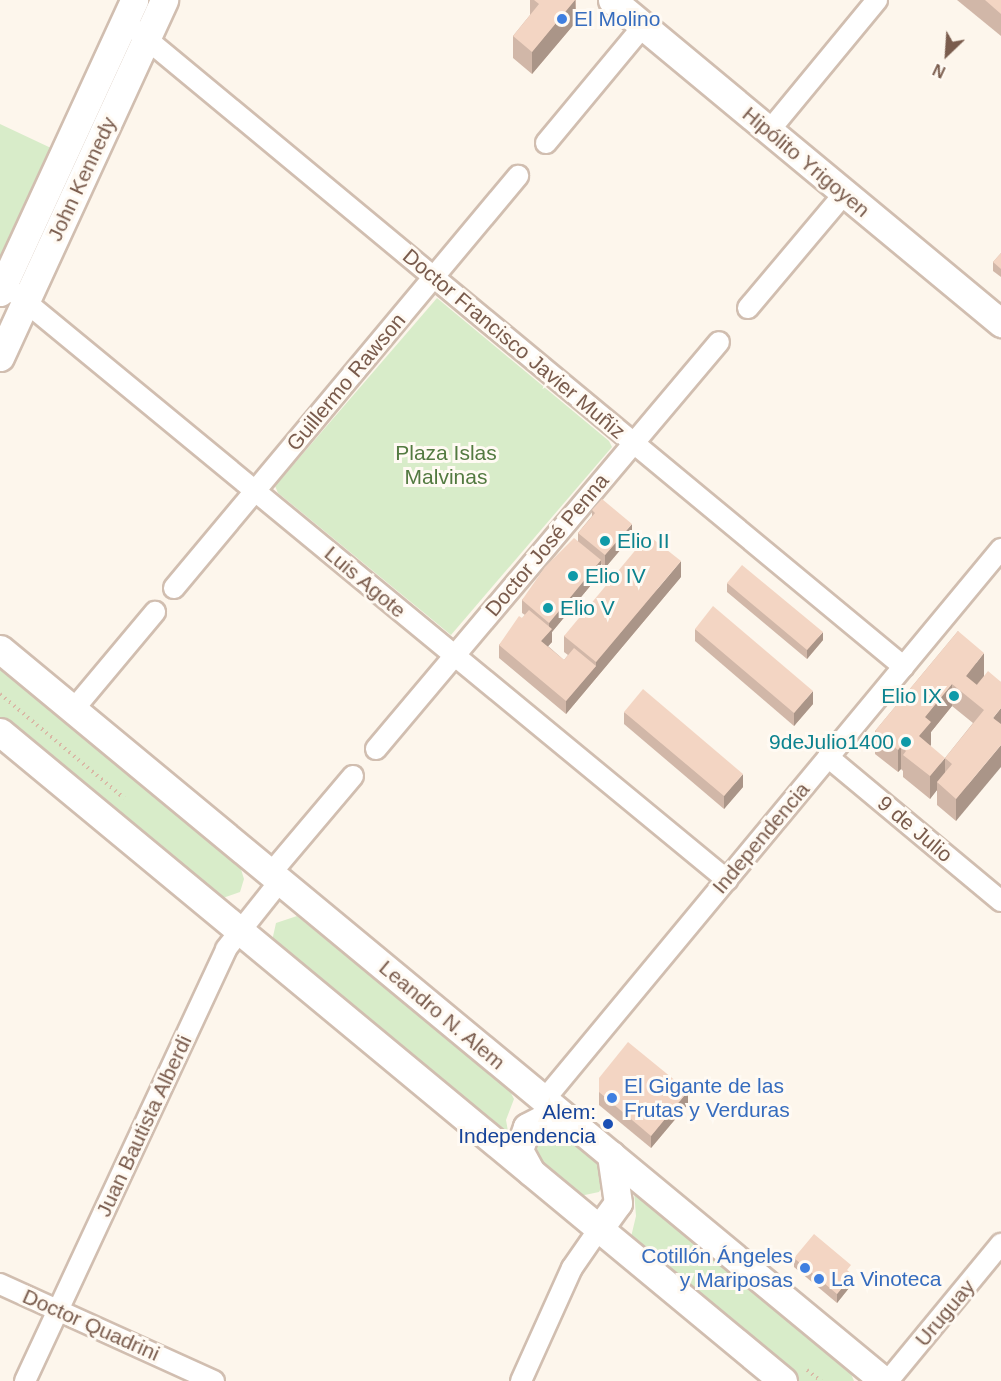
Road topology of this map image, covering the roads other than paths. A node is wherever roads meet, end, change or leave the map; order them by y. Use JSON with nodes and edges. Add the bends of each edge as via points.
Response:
{"nodes":[{"id":1,"x":164,"y":0,"type":"edge"},
{"id":2,"x":612,"y":0,"type":"edge"},
{"id":3,"x":877,"y":0,"type":"edge"},
{"id":4,"x":129,"y":11,"type":"edge"},
{"id":5,"x":643,"y":26,"type":"junction"},
{"id":6,"x":146,"y":39,"type":"junction"},
{"id":7,"x":769,"y":131,"type":"junction"},
{"id":8,"x":546,"y":143,"type":"dead end"},
{"id":9,"x":518,"y":176,"type":"dead end"},
{"id":10,"x":844,"y":193,"type":"junction"},
{"id":11,"x":434,"y":277,"type":"junction"},
{"id":12,"x":2,"y":288,"type":"edge"},
{"id":13,"x":26,"y":301,"type":"junction"},
{"id":14,"x":748,"y":308,"type":"dead end"},
{"id":15,"x":1001,"y":323,"type":"edge"},
{"id":16,"x":719,"y":342,"type":"dead end"},
{"id":17,"x":0,"y":357,"type":"edge"},
{"id":18,"x":634,"y":443,"type":"junction"},
{"id":19,"x":255,"y":491,"type":"junction"},
{"id":20,"x":1001,"y":549,"type":"edge"},
{"id":21,"x":174,"y":588,"type":"dead end"},
{"id":22,"x":155,"y":612,"type":"dead end"},
{"id":23,"x":0,"y":649,"type":"edge"},
{"id":24,"x":455,"y":655,"type":"junction"},
{"id":25,"x":904,"y":667,"type":"junction"},
{"id":26,"x":73,"y":710,"type":"junction"},
{"id":27,"x":0,"y":732,"type":"edge"},
{"id":28,"x":376,"y":749,"type":"dead end"},
{"id":29,"x":828,"y":757,"type":"junction"},
{"id":30,"x":353,"y":776,"type":"dead end"},
{"id":31,"x":275,"y":877,"type":"junction"},
{"id":32,"x":727,"y":880,"type":"junction"},
{"id":33,"x":1001,"y":901,"type":"edge"},
{"id":34,"x":239,"y":931,"type":"junction"},
{"id":35,"x":544,"y":1100,"type":"junction"},
{"id":36,"x":573,"y":1123,"type":"junction"},
{"id":37,"x":611,"y":1155,"type":"junction"},
{"id":38,"x":531,"y":1173,"type":"junction"},
{"id":39,"x":599,"y":1229,"type":"junction"},
{"id":40,"x":1001,"y":1244,"type":"edge"},
{"id":41,"x":0,"y":1284,"type":"edge"},
{"id":42,"x":58,"y":1310,"type":"junction"},
{"id":43,"x":26,"y":1381,"type":"edge"},
{"id":44,"x":214,"y":1381,"type":"edge"},
{"id":45,"x":521,"y":1381,"type":"edge"},
{"id":46,"x":783,"y":1381,"type":"edge"},
{"id":47,"x":884,"y":1381,"type":"edge"},
{"id":48,"x":888,"y":1381,"type":"edge"}],
"edges":[{"from":1,"to":6,"type":"main road","name":"John Kennedy"},
{"from":2,"to":5,"type":"main road","name":"Hipólito Yrigoyen"},
{"from":3,"to":7,"type":"street"},
{"from":4,"to":6,"type":"street","name":"Doctor Francisco Javier Muñiz"},
{"from":4,"to":12,"type":"main road","name":"John Kennedy"},
{"from":5,"to":7,"type":"main road","name":"Hipólito Yrigoyen"},
{"from":5,"to":8,"type":"street"},
{"from":6,"to":11,"type":"street","name":"Doctor Francisco Javier Muñiz"},
{"from":6,"to":13,"type":"main road","name":"John Kennedy"},
{"from":7,"to":10,"type":"main road","name":"Hipólito Yrigoyen"},
{"from":9,"to":11,"type":"street","name":"Guillermo Rawson"},
{"from":10,"to":14,"type":"street"},
{"from":10,"to":15,"type":"main road","name":"Hipólito Yrigoyen"},
{"from":11,"to":18,"type":"street","name":"Doctor Francisco Javier Muñiz"},
{"from":11,"to":19,"type":"street","name":"Guillermo Rawson"},
{"from":12,"to":13,"type":"street","name":"Luis Agote"},
{"from":13,"to":17,"type":"main road","name":"John Kennedy"},
{"from":13,"to":19,"type":"street","name":"Luis Agote"},
{"from":16,"to":18,"type":"street","name":"Doctor José Penna"},
{"from":18,"to":24,"type":"street","name":"Doctor José Penna"},
{"from":18,"to":25,"type":"street","name":"Doctor Francisco Javier Muñiz"},
{"from":19,"to":21,"type":"street","name":"Guillermo Rawson"},
{"from":19,"to":24,"type":"street","name":"Luis Agote"},
{"from":20,"to":25,"type":"street","name":"Independencia"},
{"from":22,"to":26,"type":"street"},
{"from":23,"to":26,"type":"main road","name":"Leandro N. Alem"},
{"from":24,"to":28,"type":"street","name":"Doctor José Penna"},
{"from":24,"to":32,"type":"street","name":"Luis Agote"},
{"from":25,"to":29,"type":"street","name":"Independencia"},
{"from":26,"to":31,"type":"main road","name":"Leandro N. Alem"},
{"from":27,"to":34,"type":"main road"},
{"from":29,"to":32,"type":"street","name":"Independencia"},
{"from":29,"to":33,"type":"street","name":"9 de Julio"},
{"from":30,"to":31,"type":"street"},
{"from":31,"to":34,"type":"street","name":"Juan Bautista Alberdi"},
{"from":31,"to":35,"type":"main road","name":"Leandro N. Alem"},
{"from":32,"to":35,"type":"street","name":"Independencia"},
{"from":34,"to":38,"type":"main road"},
{"from":34,"to":42,"type":"street","name":"Juan Bautista Alberdi","via":[[226,949]]},
{"from":35,"to":36,"type":"main road","name":"Leandro N. Alem"},
{"from":36,"to":37,"type":"main road","name":"Leandro N. Alem"},
{"from":36,"to":38,"type":"main road","via":[[549,1116],[527,1127],[519,1150]]},
{"from":37,"to":39,"type":"main road","via":[[618,1203]]},
{"from":37,"to":47,"type":"main road","name":"Leandro N. Alem"},
{"from":38,"to":39,"type":"main road"},
{"from":39,"to":45,"type":"street","via":[[572,1268]]},
{"from":39,"to":46,"type":"main road"},
{"from":40,"to":48,"type":"street","name":"Uruguay"},
{"from":41,"to":42,"type":"street","name":"Doctor Quadrini"},
{"from":42,"to":43,"type":"street","name":"Juan Bautista Alberdi"},
{"from":42,"to":44,"type":"street","name":"Doctor Quadrini"}]}
